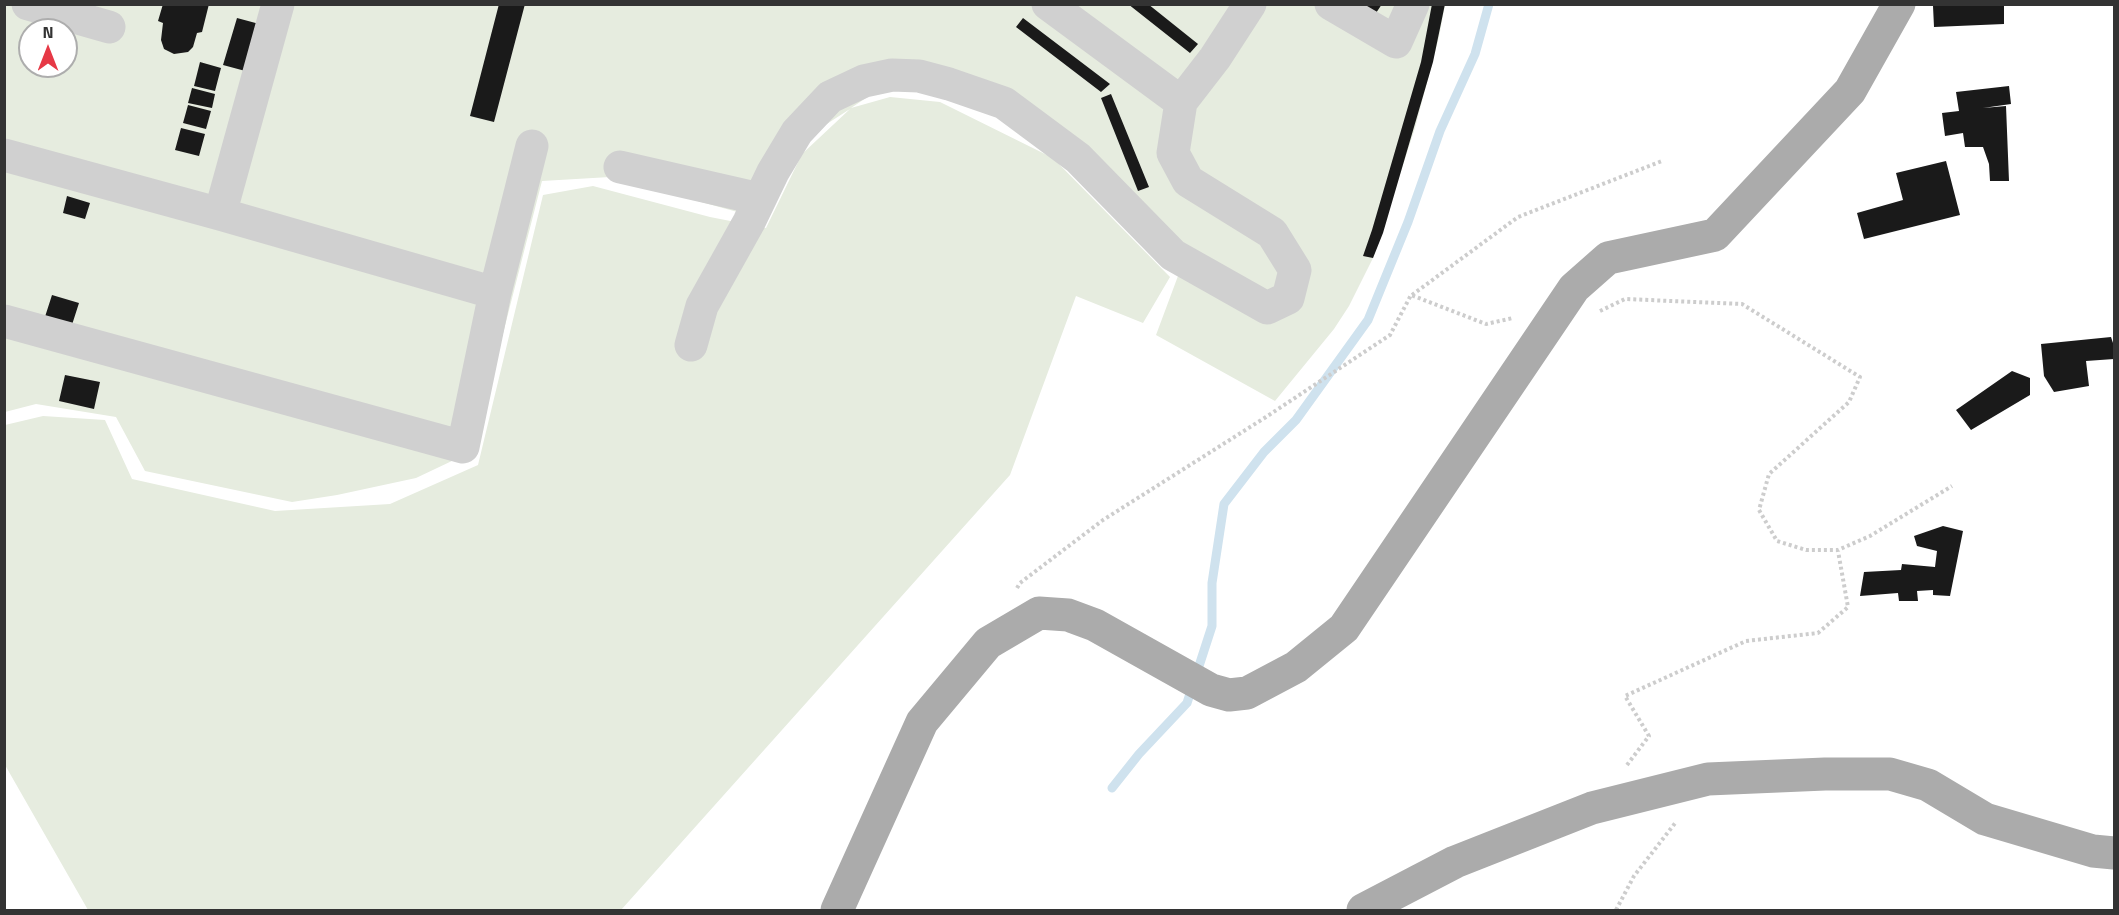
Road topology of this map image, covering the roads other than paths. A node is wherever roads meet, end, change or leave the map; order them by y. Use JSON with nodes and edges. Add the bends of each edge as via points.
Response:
{"nodes":[{"id":1,"x":28,"y":4,"type":"edge"},
{"id":2,"x":278,"y":4,"type":"edge"},
{"id":3,"x":1048,"y":4,"type":"edge"},
{"id":4,"x":1250,"y":4,"type":"edge"},
{"id":5,"x":1331,"y":4,"type":"edge"},
{"id":6,"x":1413,"y":4,"type":"edge"},
{"id":7,"x":1899,"y":4,"type":"edge"},
{"id":8,"x":108,"y":27,"type":"dead end"},
{"id":9,"x":1181,"y":102,"type":"junction"},
{"id":10,"x":532,"y":146,"type":"dead end"},
{"id":11,"x":4,"y":155,"type":"edge"},
{"id":12,"x":620,"y":167,"type":"dead end"},
{"id":13,"x":760,"y":199,"type":"junction"},
{"id":14,"x":220,"y":214,"type":"junction"},
{"id":15,"x":495,"y":293,"type":"junction"},
{"id":16,"x":4,"y":321,"type":"edge"},
{"id":17,"x":692,"y":345,"type":"dead end"},
{"id":18,"x":2115,"y":853,"type":"edge"},
{"id":19,"x":837,"y":910,"type":"edge"},
{"id":20,"x":1364,"y":910,"type":"edge"}],
"edges":[{"from":1,"to":8,"type":"lane"},
{"from":2,"to":14,"type":"lane"},
{"from":3,"to":9,"type":"lane"},
{"from":4,"to":9,"type":"lane"},
{"from":5,"to":6,"type":"lane","via":[[1396,42]]},
{"from":7,"to":19,"type":"main road","via":[[1850,91],[1715,236],[1608,258],[1574,288],[1344,628],[1296,667],[1247,693],[1229,695],[1211,690],[1095,625],[1068,615],[1039,613],[988,644],[922,722]]},
{"from":9,"to":13,"type":"lane","via":[[1173,153],[1188,181],[1272,233],[1295,270],[1288,298],[1267,308],[1173,255],[1078,158],[1004,103],[918,76],[892,75],[864,81],[830,97],[797,132]]},
{"from":10,"to":15,"type":"lane"},
{"from":11,"to":14,"type":"lane"},
{"from":12,"to":13,"type":"lane"},
{"from":13,"to":17,"type":"lane","via":[[702,306]]},
{"from":14,"to":15,"type":"lane"},
{"from":15,"to":16,"type":"lane","via":[[463,447]]},
{"from":18,"to":20,"type":"main road","via":[[2093,851],[1985,819],[1929,785],[1890,774],[1708,779],[1592,808],[1455,862]]}]}
